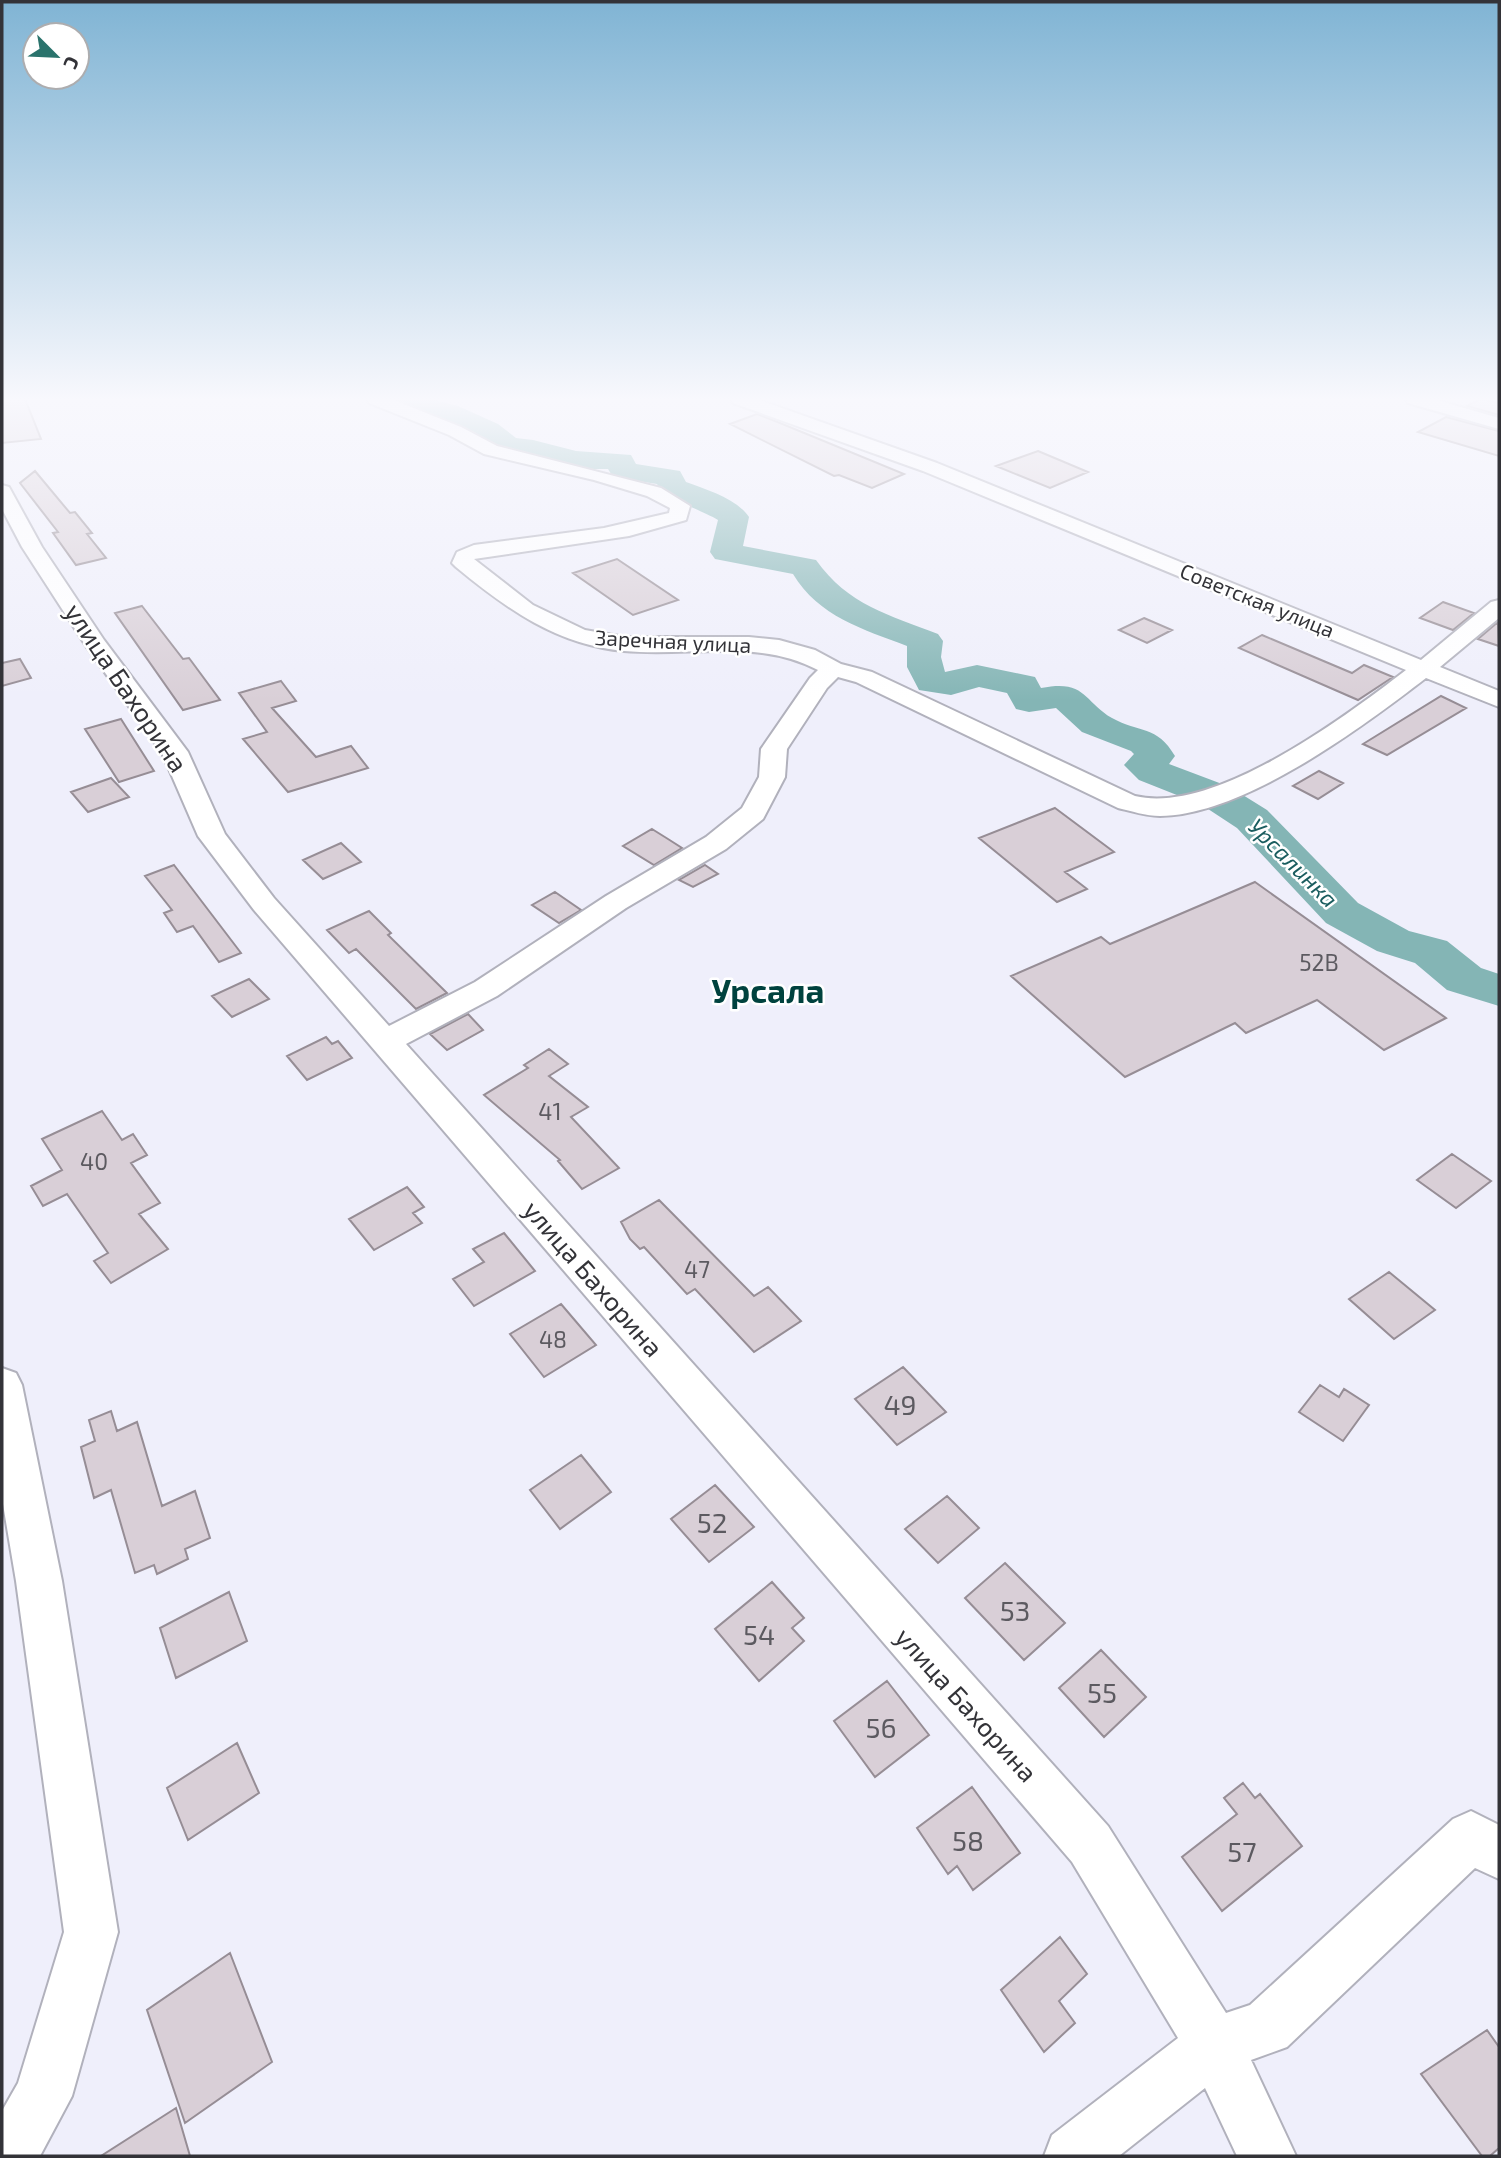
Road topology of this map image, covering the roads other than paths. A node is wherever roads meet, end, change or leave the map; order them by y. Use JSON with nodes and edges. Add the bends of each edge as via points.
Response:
{"nodes":[{"id":1,"x":7,"y":500,"type":"edge"},
{"id":2,"x":668,"y":500,"type":"edge"},
{"id":3,"x":1010,"y":500,"type":"edge"},
{"id":4,"x":1499,"y":607,"type":"edge"},
{"id":5,"x":833,"y":668,"type":"junction"},
{"id":6,"x":1425,"y":670,"type":"junction"},
{"id":7,"x":1499,"y":700,"type":"edge"},
{"id":8,"x":386,"y":1041,"type":"junction"},
{"id":9,"x":2,"y":1385,"type":"edge"},
{"id":10,"x":1499,"y":1853,"type":"edge"},
{"id":11,"x":1214,"y":2045,"type":"junction"},
{"id":12,"x":8,"y":2156,"type":"edge"},
{"id":13,"x":1073,"y":2156,"type":"edge"},
{"id":14,"x":1267,"y":2156,"type":"edge"}],
"edges":[{"from":1,"to":8,"type":"street","name":"улица Бахорина","via":[[94,643],[175,752],[212,836],[264,904]]},
{"from":2,"to":5,"type":"street","name":"Заречная улица","via":[[680,506],[679,516],[660,523],[474,551],[464,556],[463,563],[516,606],[548,624],[597,641],[748,645],[796,651]]},
{"from":3,"to":6,"type":"street","name":"Советская улица"},
{"from":4,"to":6,"type":"street"},
{"from":5,"to":6,"type":"street","via":[[864,677],[1127,802],[1161,808],[1216,796],[1268,772],[1348,725]]},
{"from":5,"to":8,"type":"street","via":[[774,748],[772,777],[744,821],[486,989]]},
{"from":6,"to":7,"type":"street","name":"Советская улица"},
{"from":8,"to":11,"type":"street","name":"улица Бахорина","via":[[1090,1844]]},
{"from":9,"to":12,"type":"street","via":[[39,1581],[91,1932],[43,2096]]},
{"from":10,"to":11,"type":"street","via":[[1471,1837],[1267,2026]]},
{"from":11,"to":13,"type":"street"},
{"from":11,"to":14,"type":"street","name":"улица Бахорина"}]}
